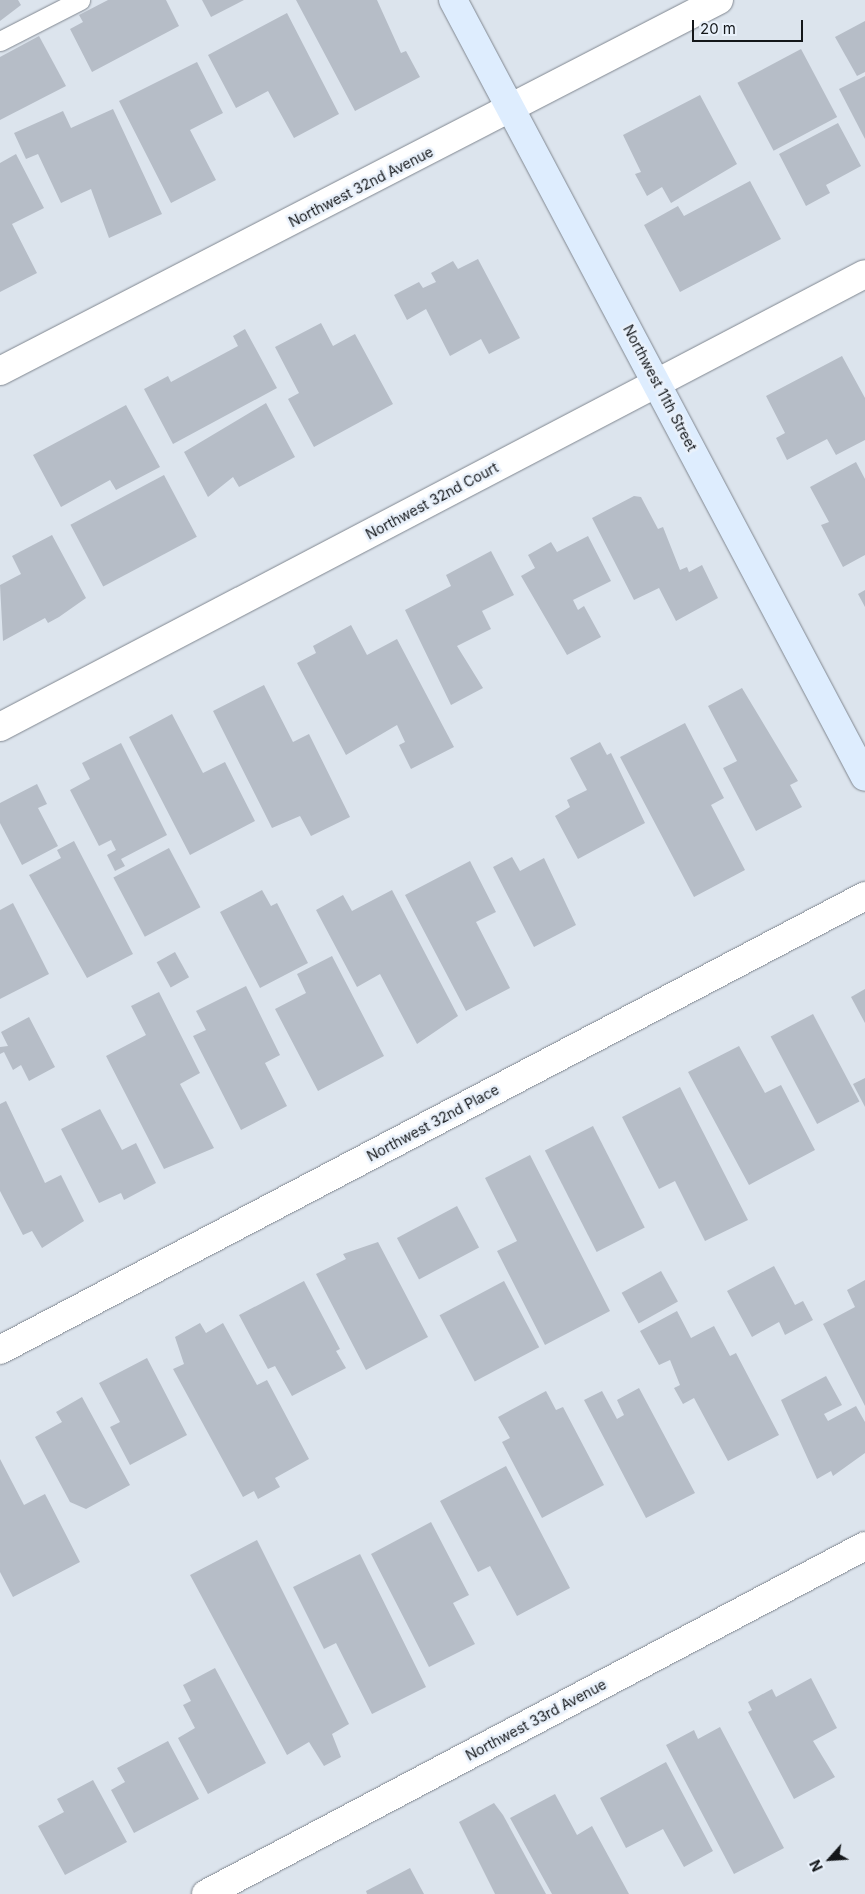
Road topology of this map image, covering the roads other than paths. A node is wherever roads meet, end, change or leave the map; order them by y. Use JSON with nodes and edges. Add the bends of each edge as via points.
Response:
{"nodes":[{"id":1,"x":80,"y":0,"type":"edge"},
{"id":2,"x":453,"y":0,"type":"edge"},
{"id":3,"x":719,"y":0,"type":"edge"},
{"id":4,"x":0,"y":41,"type":"edge"},
{"id":5,"x":511,"y":109,"type":"junction"},
{"id":6,"x":865,"y":274,"type":"edge"},
{"id":7,"x":0,"y":371,"type":"edge"},
{"id":8,"x":657,"y":382,"type":"junction"},
{"id":9,"x":0,"y":728,"type":"edge"},
{"id":10,"x":865,"y":777,"type":"edge"},
{"id":11,"x":865,"y":896,"type":"edge"},
{"id":12,"x":0,"y":1350,"type":"edge"},
{"id":13,"x":865,"y":1546,"type":"edge"},
{"id":14,"x":206,"y":1894,"type":"edge"}],
"edges":[{"from":1,"to":4,"type":"lane"},
{"from":2,"to":5,"type":"street","name":"Northwest 11th Street"},
{"from":3,"to":5,"type":"street","name":"Northwest 32nd Avenue"},
{"from":5,"to":7,"type":"street","name":"Northwest 32nd Avenue"},
{"from":5,"to":8,"type":"street","name":"Northwest 11th Street"},
{"from":6,"to":8,"type":"street","name":"Northwest 32nd Court"},
{"from":8,"to":9,"type":"street","name":"Northwest 32nd Court"},
{"from":8,"to":10,"type":"street","name":"Northwest 11th Street"},
{"from":11,"to":12,"type":"street","name":"Northwest 32nd Place"},
{"from":13,"to":14,"type":"street","name":"Northwest 33rd Avenue"}]}
